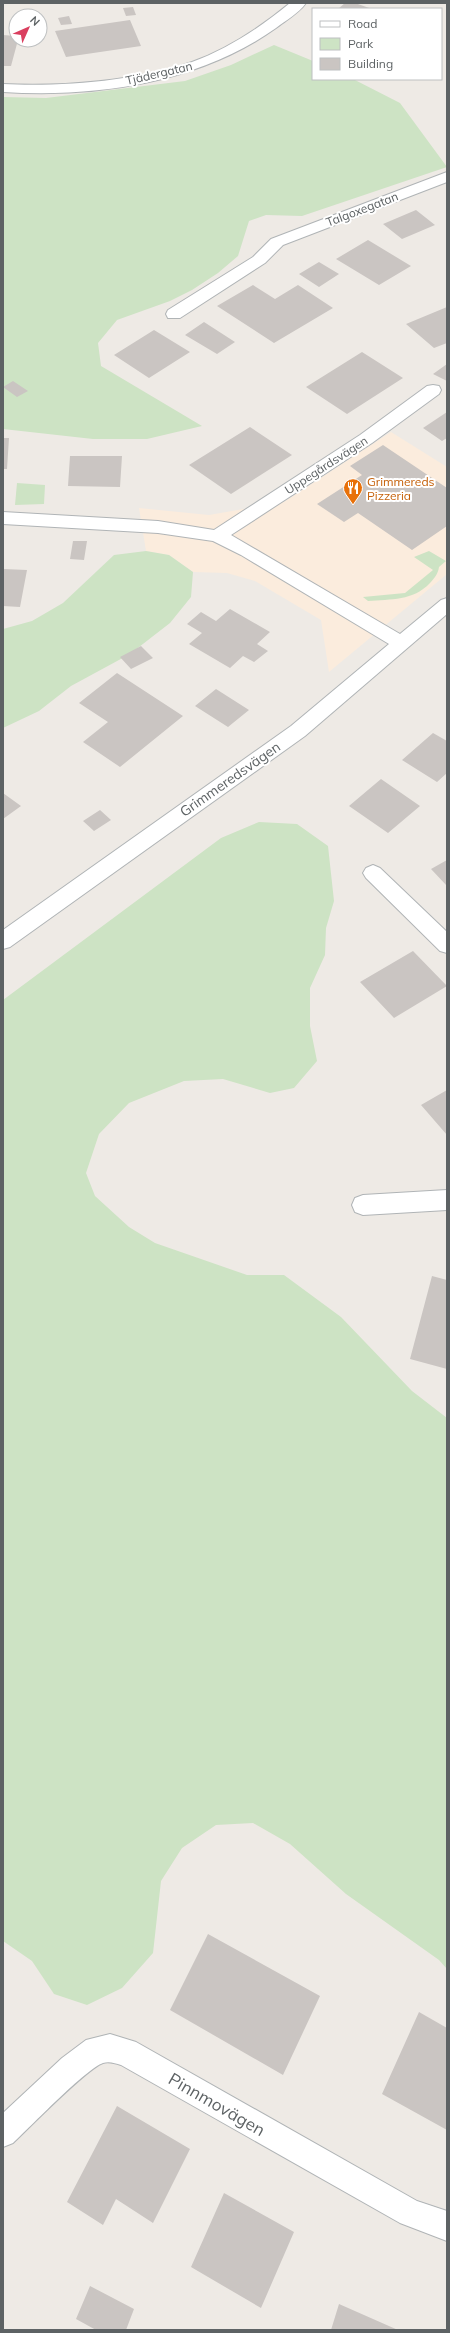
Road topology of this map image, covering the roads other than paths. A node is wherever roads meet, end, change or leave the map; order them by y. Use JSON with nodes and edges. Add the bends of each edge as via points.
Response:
{"nodes":[{"id":1,"x":299,"y":3,"type":"edge"},
{"id":2,"x":3,"y":88,"type":"edge"},
{"id":3,"x":447,"y":177,"type":"edge"},
{"id":4,"x":174,"y":314,"type":"dead end"},
{"id":5,"x":433,"y":390,"type":"dead end"},
{"id":6,"x":3,"y":518,"type":"edge"},
{"id":7,"x":217,"y":536,"type":"junction"},
{"id":8,"x":447,"y":604,"type":"edge"},
{"id":9,"x":400,"y":642,"type":"junction"},
{"id":10,"x":373,"y":873,"type":"dead end"},
{"id":11,"x":3,"y":941,"type":"edge"},
{"id":12,"x":447,"y":945,"type":"edge"},
{"id":13,"x":447,"y":1200,"type":"edge"},
{"id":14,"x":363,"y":1205,"type":"dead end"},
{"id":15,"x":3,"y":2133,"type":"edge"},
{"id":16,"x":447,"y":2226,"type":"edge"}],
"edges":[{"from":1,"to":2,"type":"street","name":"Tjädergatan","via":[[278,12],[232,49],[203,63],[169,72],[74,88]]},
{"from":3,"to":4,"type":"street","name":"Talgoxegatan","via":[[277,242],[259,260]]},
{"from":5,"to":7,"type":"street","name":"Uppegårdsvägen","via":[[366,439]]},
{"from":6,"to":7,"type":"street","via":[[158,527]]},
{"from":7,"to":9,"type":"street"},
{"from":8,"to":9,"type":"street","name":"Grimmeredsvägen"},
{"from":9,"to":11,"type":"street","name":"Grimmeredsvägen","via":[[298,731]]},
{"from":10,"to":12,"type":"street"},
{"from":13,"to":14,"type":"street"},
{"from":15,"to":16,"type":"street","name":"Pinnmovägen","via":[[72,2068],[96,2050],[110,2048],[126,2052],[410,2212]]}]}
